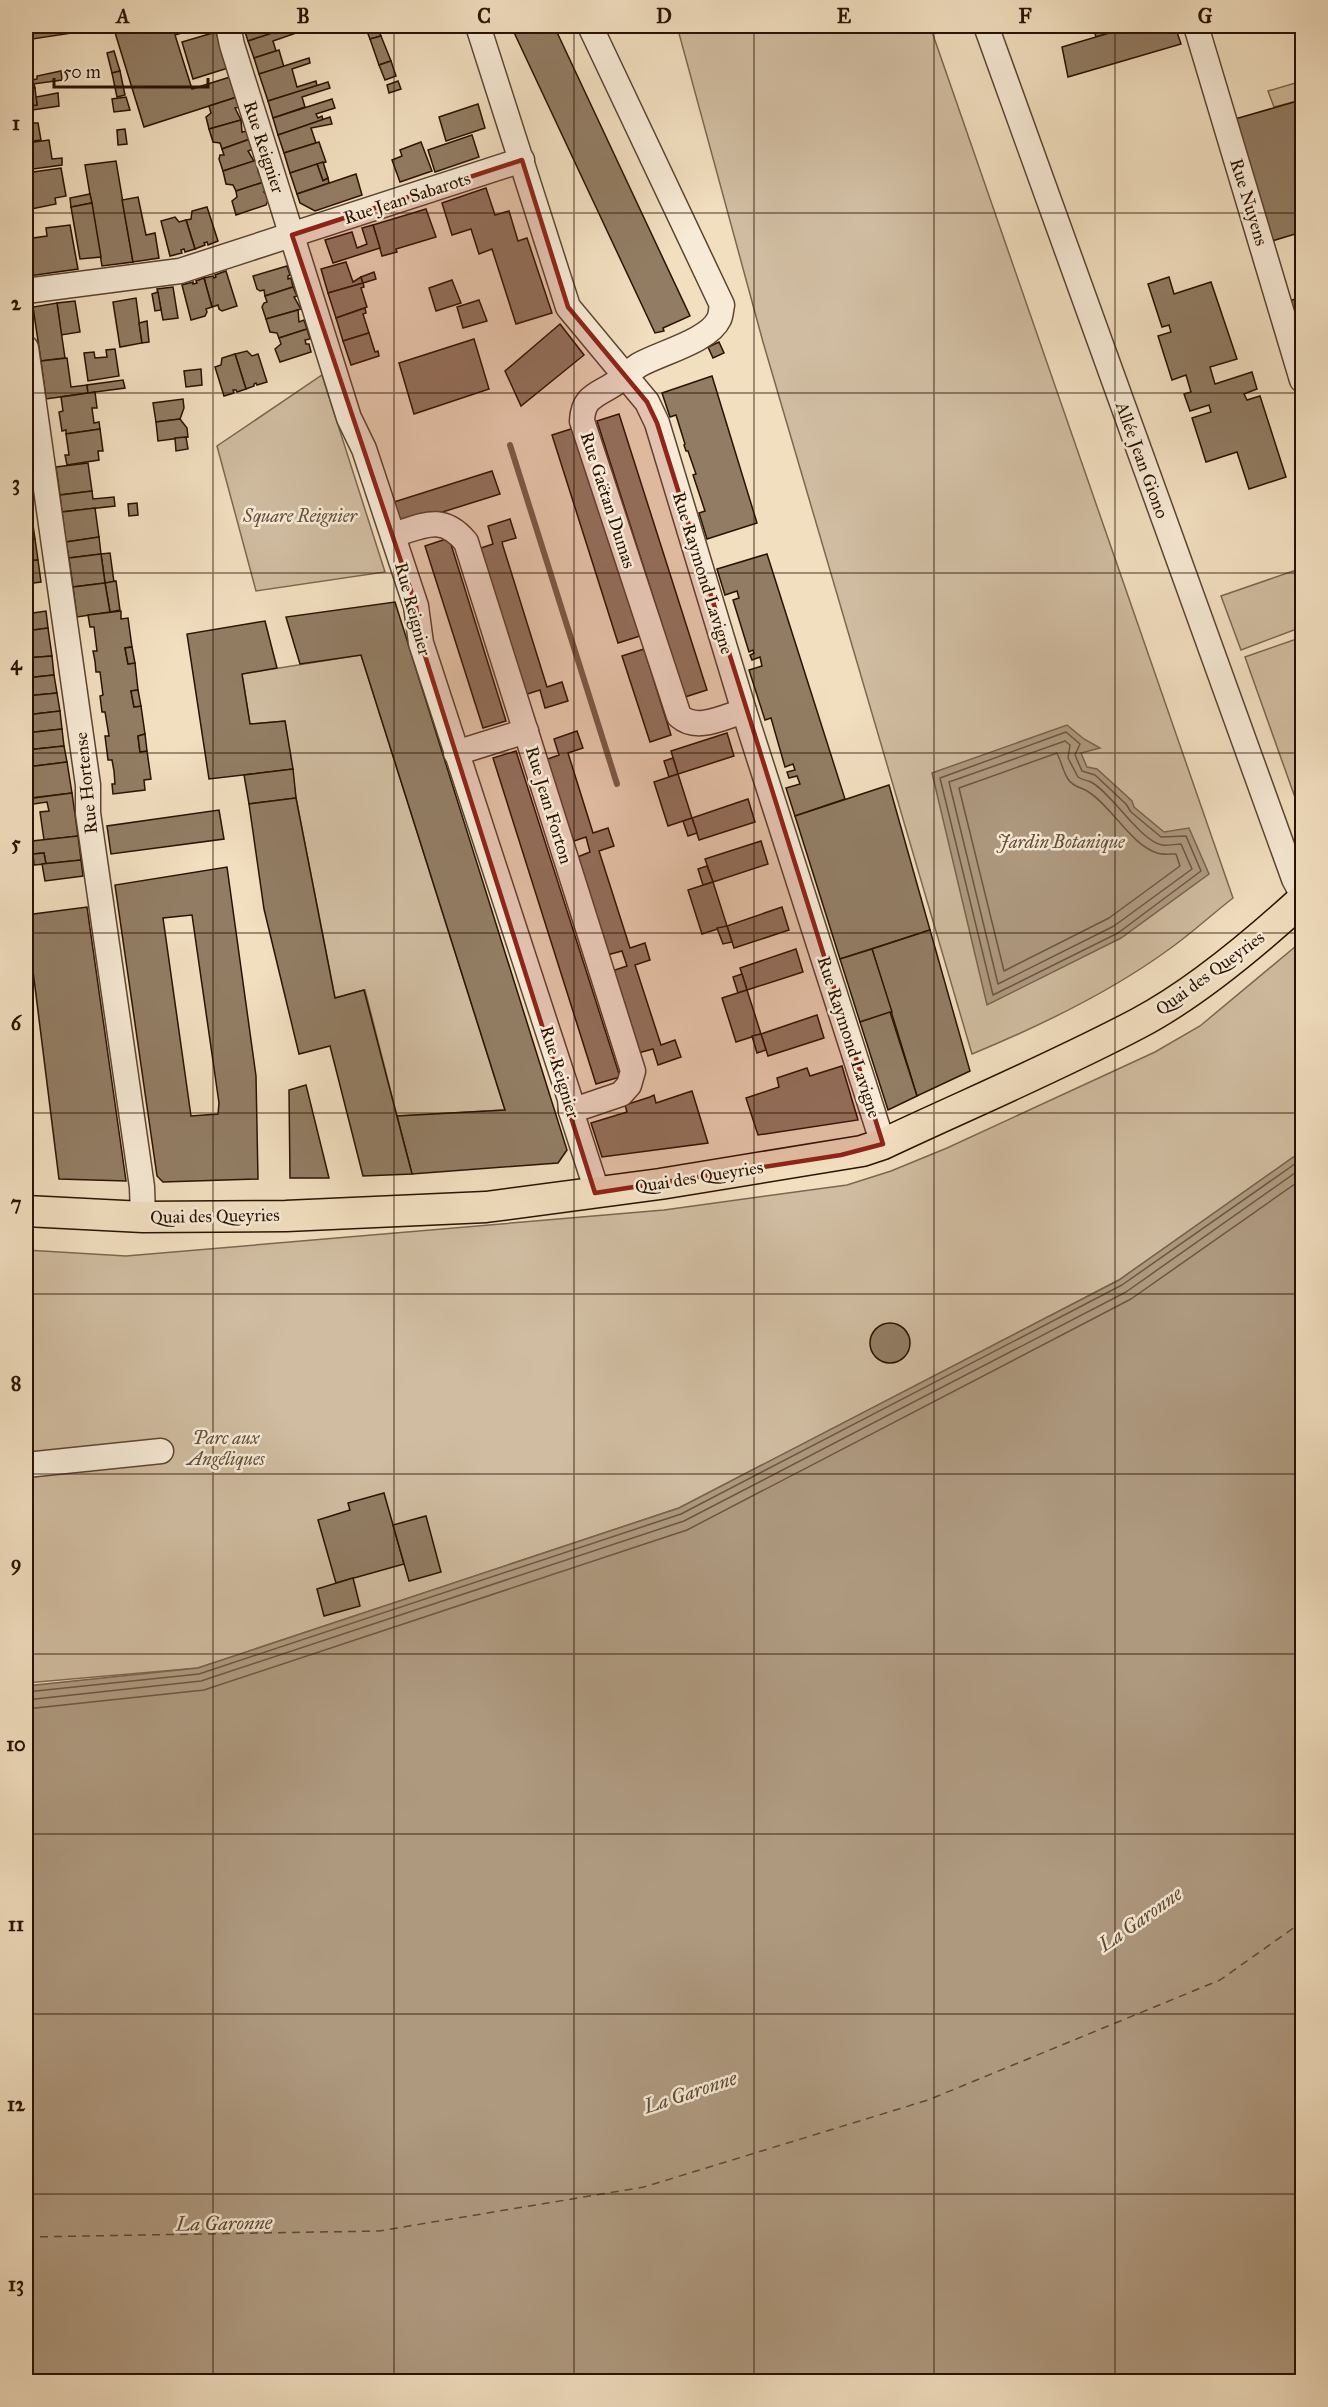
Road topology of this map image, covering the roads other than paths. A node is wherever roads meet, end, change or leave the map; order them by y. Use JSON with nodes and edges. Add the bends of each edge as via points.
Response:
{"nodes":[{"id":1,"x":228,"y":26,"type":"edge"},
{"id":2,"x":478,"y":26,"type":"edge"},
{"id":3,"x":590,"y":26,"type":"edge"},
{"id":4,"x":986,"y":26,"type":"edge"},
{"id":5,"x":1196,"y":26,"type":"edge"},
{"id":6,"x":522,"y":160,"type":"junction"},
{"id":7,"x":292,"y":236,"type":"junction"},
{"id":8,"x":26,"y":291,"type":"edge"},
{"id":9,"x":26,"y":348,"type":"edge"},
{"id":10,"x":624,"y":377,"type":"junction"},
{"id":11,"x":1302,"y":380,"type":"edge"},
{"id":12,"x":393,"y":535,"type":"junction"},
{"id":13,"x":744,"y":711,"type":"junction"},
{"id":14,"x":526,"y":730,"type":"junction"},
{"id":15,"x":456,"y":753,"type":"junction"},
{"id":16,"x":1302,"y":894,"type":"edge"},
{"id":17,"x":1302,"y":900,"type":"edge"},
{"id":18,"x":571,"y":1111,"type":"junction"},
{"id":19,"x":883,"y":1144,"type":"junction"},
{"id":20,"x":595,"y":1193,"type":"junction"},
{"id":21,"x":26,"y":1211,"type":"edge"},
{"id":22,"x":143,"y":1217,"type":"junction"},
{"id":23,"x":161,"y":1450,"type":"dead end"},
{"id":24,"x":26,"y":1465,"type":"edge"}],
"edges":[{"from":1,"to":7,"type":"street","name":"Rue Reignier"},
{"from":2,"to":6,"type":"street","name":"Rue Raymond Lavigne"},
{"from":3,"to":10,"type":"street","name":"Rue Gaëtan Dumas","via":[[722,305],[719,320],[709,332],[638,365]]},
{"from":4,"to":16,"type":"street","name":"Allée Jean Giono"},
{"from":5,"to":11,"type":"street","name":"Rue Nuyens"},
{"from":6,"to":7,"type":"street","name":"Rue Jean Sabarots"},
{"from":6,"to":10,"type":"street","name":"Rue Raymond Lavigne","via":[[568,308]]},
{"from":7,"to":8,"type":"street","name":"Rue Jean Sabarots","via":[[180,271]]},
{"from":7,"to":12,"type":"street","name":"Rue Reignier","via":[[349,418],[364,449]]},
{"from":9,"to":22,"type":"street","name":"Rue Hortense","via":[[88,785],[88,813],[142,1187]]},
{"from":10,"to":13,"type":"street","name":"Rue Raymond Lavigne","via":[[647,402],[657,423]]},
{"from":10,"to":13,"type":"street","name":"Rue Gaëtan Dumas","via":[[587,401],[582,421],[679,716],[697,725]]},
{"from":12,"to":14,"type":"street","name":"Rue Jean Forton","via":[[431,523],[444,524],[466,542]]},
{"from":12,"to":15,"type":"street","name":"Rue Reignier","via":[[416,606],[421,643]]},
{"from":13,"to":19,"type":"street","name":"Rue Raymond Lavigne"},
{"from":14,"to":15,"type":"street"},
{"from":14,"to":18,"type":"street","name":"Rue Jean Forton","via":[[633,1071],[621,1094]]},
{"from":15,"to":18,"type":"street","name":"Rue Reignier","via":[[567,1088]]},
{"from":17,"to":19,"type":"main road","name":"Quai des Queyries","via":[[1182,998],[1140,1023]]},
{"from":18,"to":20,"type":"street","name":"Rue Reignier"},
{"from":19,"to":20,"type":"main road","name":"Quai des Queyries","via":[[841,1155]]},
{"from":20,"to":22,"type":"main road","name":"Quai des Queyries","via":[[486,1207]]},
{"from":21,"to":22,"type":"main road","name":"Quai des Queyries"},
{"from":23,"to":24,"type":"street"}]}
